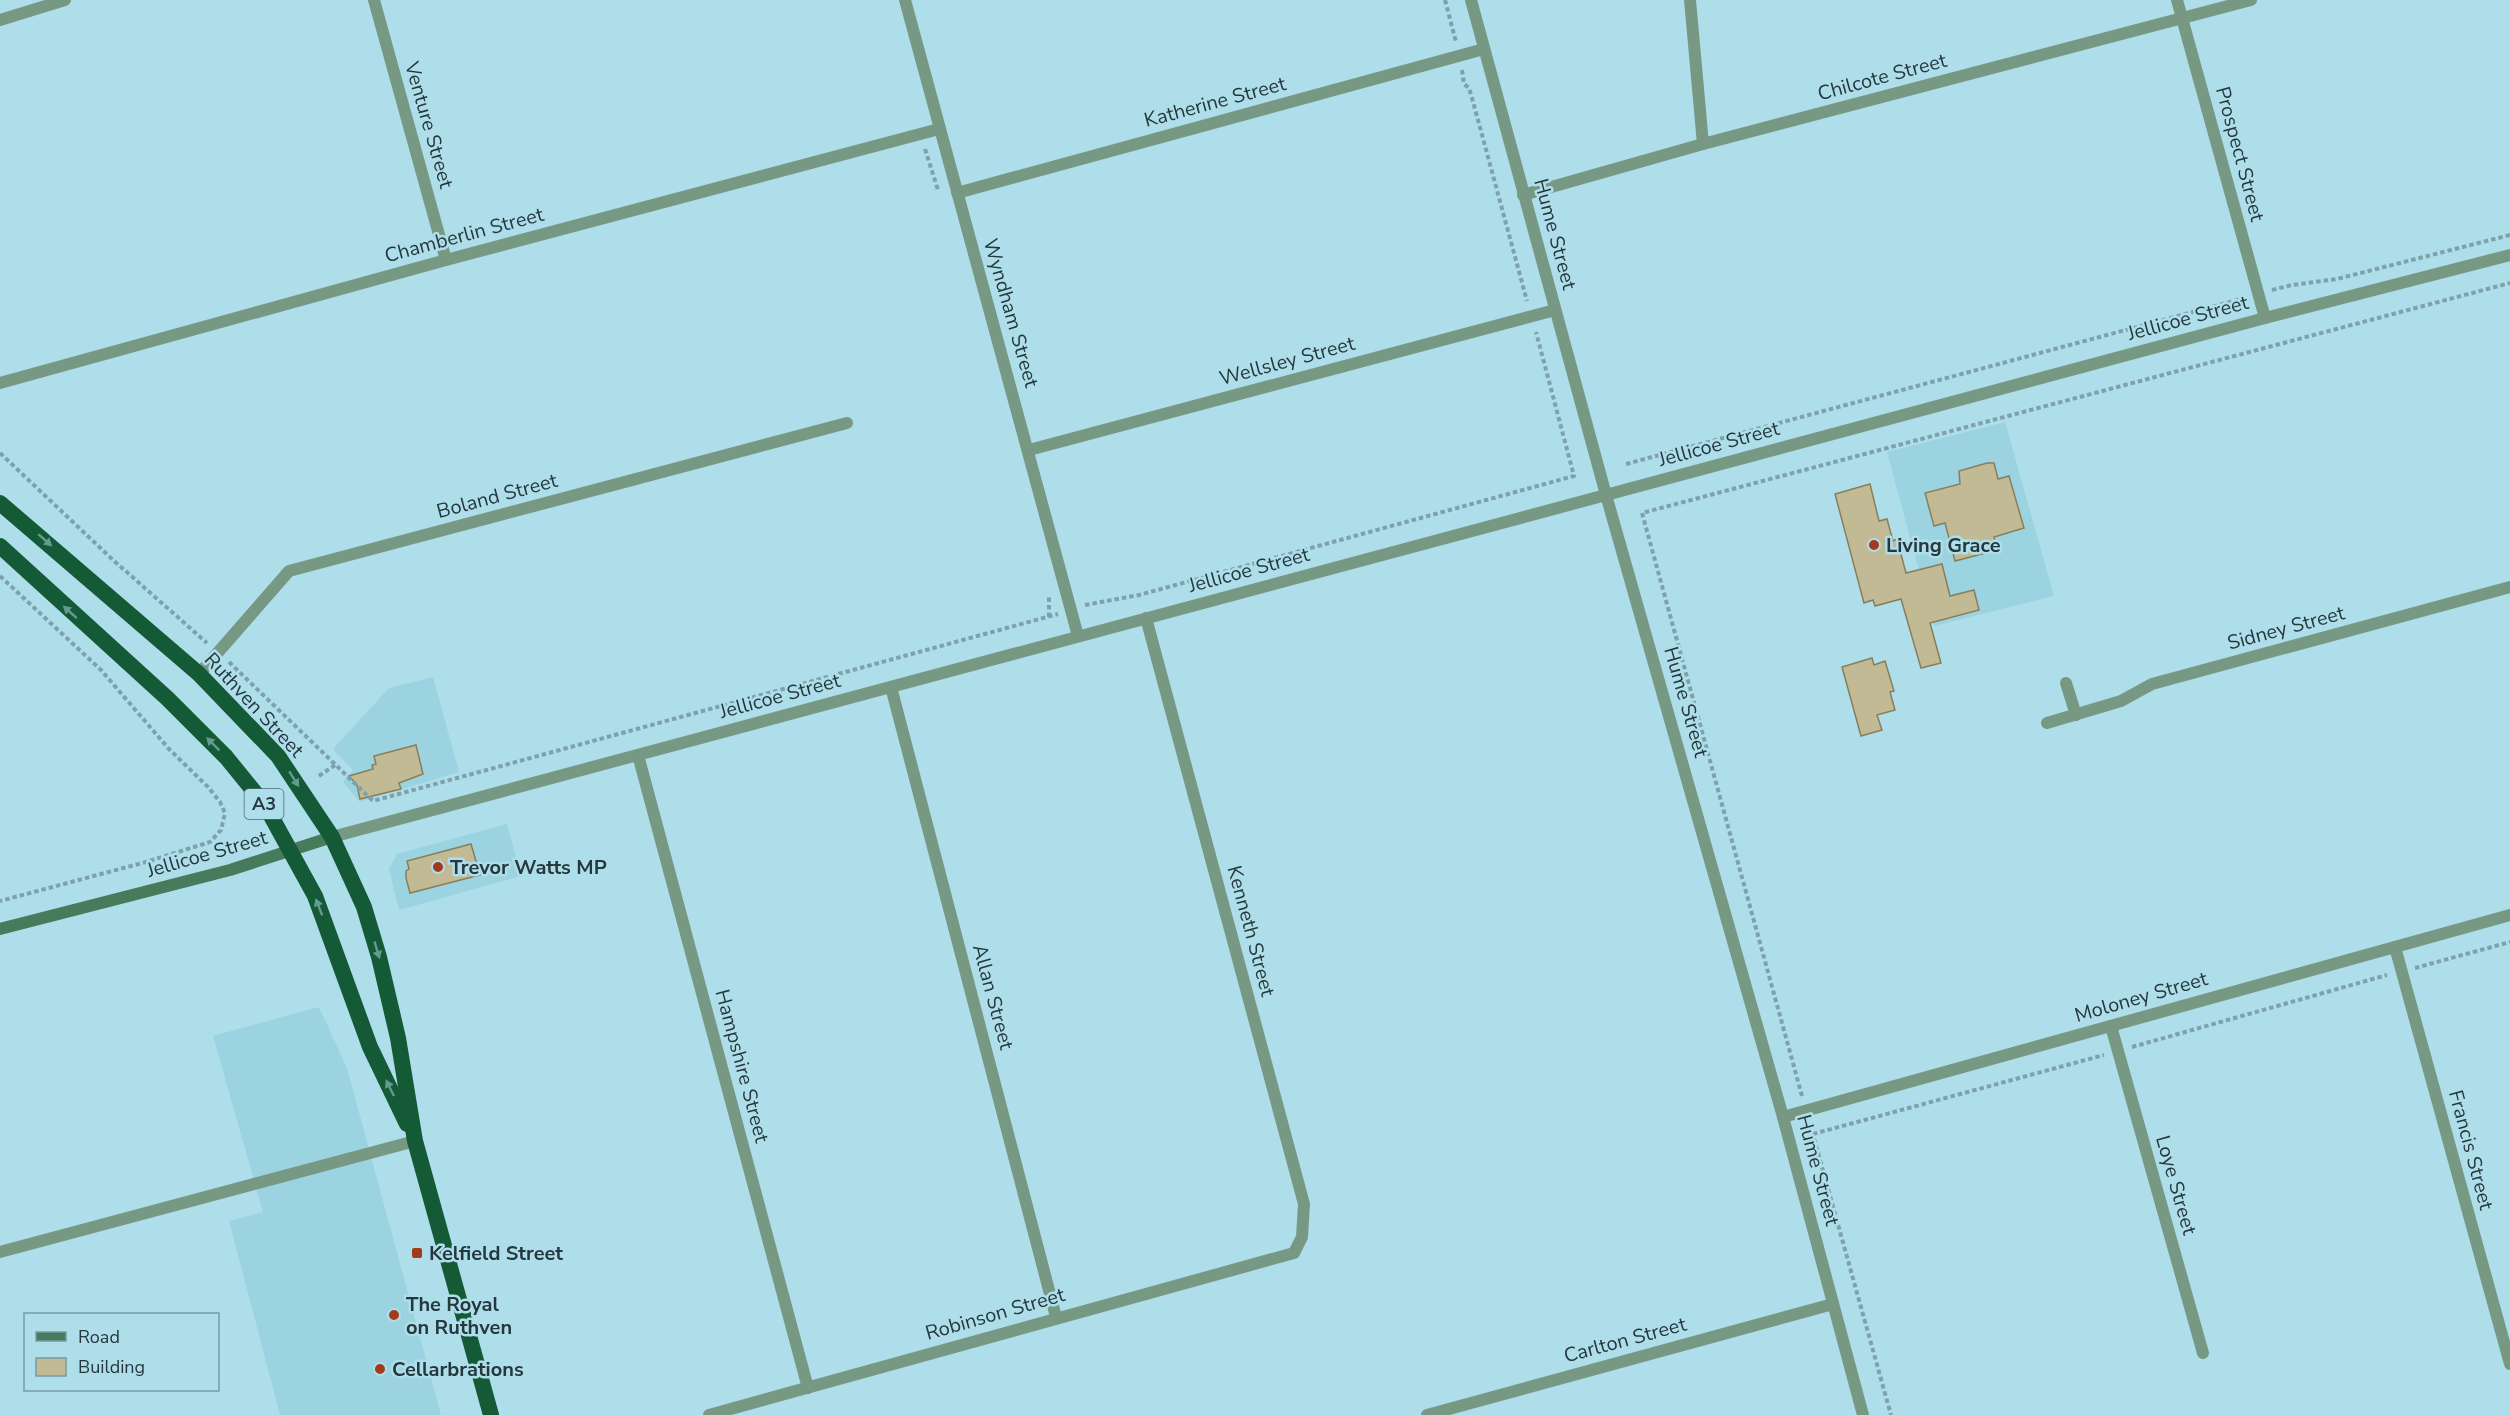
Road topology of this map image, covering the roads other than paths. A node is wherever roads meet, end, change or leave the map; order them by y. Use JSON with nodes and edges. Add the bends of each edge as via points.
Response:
{"nodes":[{"id":1,"x":65,"y":0,"type":"edge"},
{"id":2,"x":374,"y":0,"type":"edge"},
{"id":3,"x":905,"y":0,"type":"edge"},
{"id":4,"x":1470,"y":0,"type":"edge"},
{"id":5,"x":1690,"y":0,"type":"edge"},
{"id":6,"x":2177,"y":0,"type":"edge"},
{"id":7,"x":2251,"y":0,"type":"edge"},
{"id":8,"x":2182,"y":18,"type":"junction"},
{"id":9,"x":0,"y":20,"type":"edge"},
{"id":10,"x":1484,"y":49,"type":"junction"},
{"id":11,"x":939,"y":129,"type":"junction"},
{"id":12,"x":1703,"y":144,"type":"junction"},
{"id":13,"x":957,"y":193,"type":"junction"},
{"id":14,"x":1523,"y":195,"type":"junction"},
{"id":15,"x":2510,"y":255,"type":"edge"},
{"id":16,"x":446,"y":260,"type":"junction"},
{"id":17,"x":1555,"y":310,"type":"junction"},
{"id":18,"x":2265,"y":318,"type":"junction"},
{"id":19,"x":0,"y":383,"type":"edge"},
{"id":20,"x":847,"y":423,"type":"dead end"},
{"id":21,"x":1029,"y":450,"type":"junction"},
{"id":22,"x":1606,"y":495,"type":"junction"},
{"id":23,"x":0,"y":503,"type":"edge"},
{"id":24,"x":4,"y":553,"type":"edge"},
{"id":25,"x":2510,"y":586,"type":"edge"},
{"id":26,"x":1146,"y":618,"type":"junction"},
{"id":27,"x":1078,"y":636,"type":"junction"},
{"id":28,"x":199,"y":674,"type":"junction"},
{"id":29,"x":2066,"y":683,"type":"dead end"},
{"id":30,"x":891,"y":687,"type":"junction"},
{"id":31,"x":2076,"y":715,"type":"junction"},
{"id":32,"x":2047,"y":723,"type":"dead end"},
{"id":33,"x":638,"y":755,"type":"junction"},
{"id":34,"x":332,"y":837,"type":"junction"},
{"id":35,"x":291,"y":850,"type":"junction"},
{"id":36,"x":2510,"y":915,"type":"edge"},
{"id":37,"x":0,"y":929,"type":"edge"},
{"id":38,"x":2396,"y":947,"type":"junction"},
{"id":39,"x":2111,"y":1026,"type":"junction"},
{"id":40,"x":1784,"y":1117,"type":"junction"},
{"id":41,"x":416,"y":1141,"type":"junction"},
{"id":42,"x":0,"y":1252,"type":"edge"},
{"id":43,"x":1294,"y":1253,"type":"joint"},
{"id":44,"x":1833,"y":1304,"type":"junction"},
{"id":45,"x":1056,"y":1317,"type":"junction"},
{"id":46,"x":2204,"y":1353,"type":"dead end"},
{"id":47,"x":2510,"y":1364,"type":"edge"},
{"id":48,"x":808,"y":1388,"type":"junction"},
{"id":49,"x":490,"y":1415,"type":"edge"},
{"id":50,"x":709,"y":1415,"type":"edge"},
{"id":51,"x":1427,"y":1415,"type":"edge"},
{"id":52,"x":1863,"y":1415,"type":"edge"}],
"edges":[{"from":1,"to":9,"type":"street"},
{"from":2,"to":16,"type":"street","name":"Venture Street"},
{"from":3,"to":11,"type":"street","name":"Wyndham Street"},
{"from":4,"to":10,"type":"street","name":"Hume Street"},
{"from":5,"to":12,"type":"street"},
{"from":6,"to":8,"type":"street","name":"Prospect Street"},
{"from":7,"to":8,"type":"street","name":"Chilcote Street"},
{"from":8,"to":12,"type":"street","name":"Chilcote Street"},
{"from":8,"to":18,"type":"street","name":"Prospect Street"},
{"from":10,"to":13,"type":"street","name":"Katherine Street"},
{"from":10,"to":14,"type":"street","name":"Hume Street"},
{"from":11,"to":13,"type":"street","name":"Wyndham Street"},
{"from":11,"to":16,"type":"street","name":"Chamberlin Street"},
{"from":12,"to":14,"type":"street","name":"Chilcote Street"},
{"from":13,"to":21,"type":"street","name":"Wyndham Street"},
{"from":14,"to":17,"type":"street","name":"Hume Street"},
{"from":15,"to":18,"type":"street","name":"Jellicoe Street"},
{"from":16,"to":19,"type":"street","name":"Chamberlin Street"},
{"from":17,"to":21,"type":"street","name":"Wellsley Street"},
{"from":17,"to":22,"type":"street","name":"Hume Street"},
{"from":18,"to":22,"type":"street","name":"Jellicoe Street"},
{"from":20,"to":28,"type":"street","name":"Boland Street","via":[[289,571]]},
{"from":21,"to":27,"type":"street","name":"Wyndham Street"},
{"from":22,"to":26,"type":"street","name":"Jellicoe Street"},
{"from":22,"to":40,"type":"street","name":"Hume Street"},
{"from":23,"to":28,"type":"highway","name":"Ruthven Street","number":"A3","one_way":true},
{"from":35,"to":24,"type":"highway","name":"Ruthven Street","number":"A3","one_way":true,"via":[[265,805],[226,757],[168,699]]},
{"from":25,"to":31,"type":"street","name":"Sidney Street","via":[[2152,684],[2121,701]]},
{"from":26,"to":27,"type":"street","name":"Jellicoe Street"},
{"from":26,"to":43,"type":"street","name":"Kenneth Street","via":[[1304,1204],[1302,1237]]},
{"from":27,"to":30,"type":"street","name":"Jellicoe Street"},
{"from":28,"to":34,"type":"highway","name":"Ruthven Street","number":"A3","one_way":true,"via":[[279,756]]},
{"from":29,"to":31,"type":"street"},
{"from":30,"to":33,"type":"street","name":"Jellicoe Street"},
{"from":30,"to":45,"type":"street","name":"Allan Street"},
{"from":31,"to":32,"type":"street","name":"Sidney Street"},
{"from":33,"to":34,"type":"street","name":"Jellicoe Street"},
{"from":33,"to":48,"type":"street","name":"Hampshire Street"},
{"from":34,"to":35,"type":"main road","name":"Jellicoe Street"},
{"from":34,"to":41,"type":"highway","name":"Ruthven Street","number":"A3","one_way":true,"via":[[364,907],[379,957]]},
{"from":35,"to":37,"type":"main road","name":"Jellicoe Street","via":[[230,870]]},
{"from":41,"to":35,"type":"highway","name":"Ruthven Street","number":"A3","one_way":true,"via":[[370,1047],[317,901]]},
{"from":36,"to":38,"type":"street","name":"Moloney Street"},
{"from":38,"to":39,"type":"street","name":"Moloney Street"},
{"from":38,"to":47,"type":"street","name":"Francis Street"},
{"from":39,"to":40,"type":"street","name":"Moloney Street"},
{"from":39,"to":46,"type":"street","name":"Loye Street"},
{"from":40,"to":44,"type":"street","name":"Hume Street"},
{"from":41,"to":42,"type":"street"},
{"from":41,"to":49,"type":"highway","name":"Ruthven Street","number":"A3"},
{"from":43,"to":45,"type":"street","name":"Robinson Street"},
{"from":44,"to":51,"type":"street","name":"Carlton Street"},
{"from":44,"to":52,"type":"street","name":"Hume Street"},
{"from":45,"to":48,"type":"street","name":"Robinson Street"},
{"from":48,"to":50,"type":"street","name":"Robinson Street"}]}
